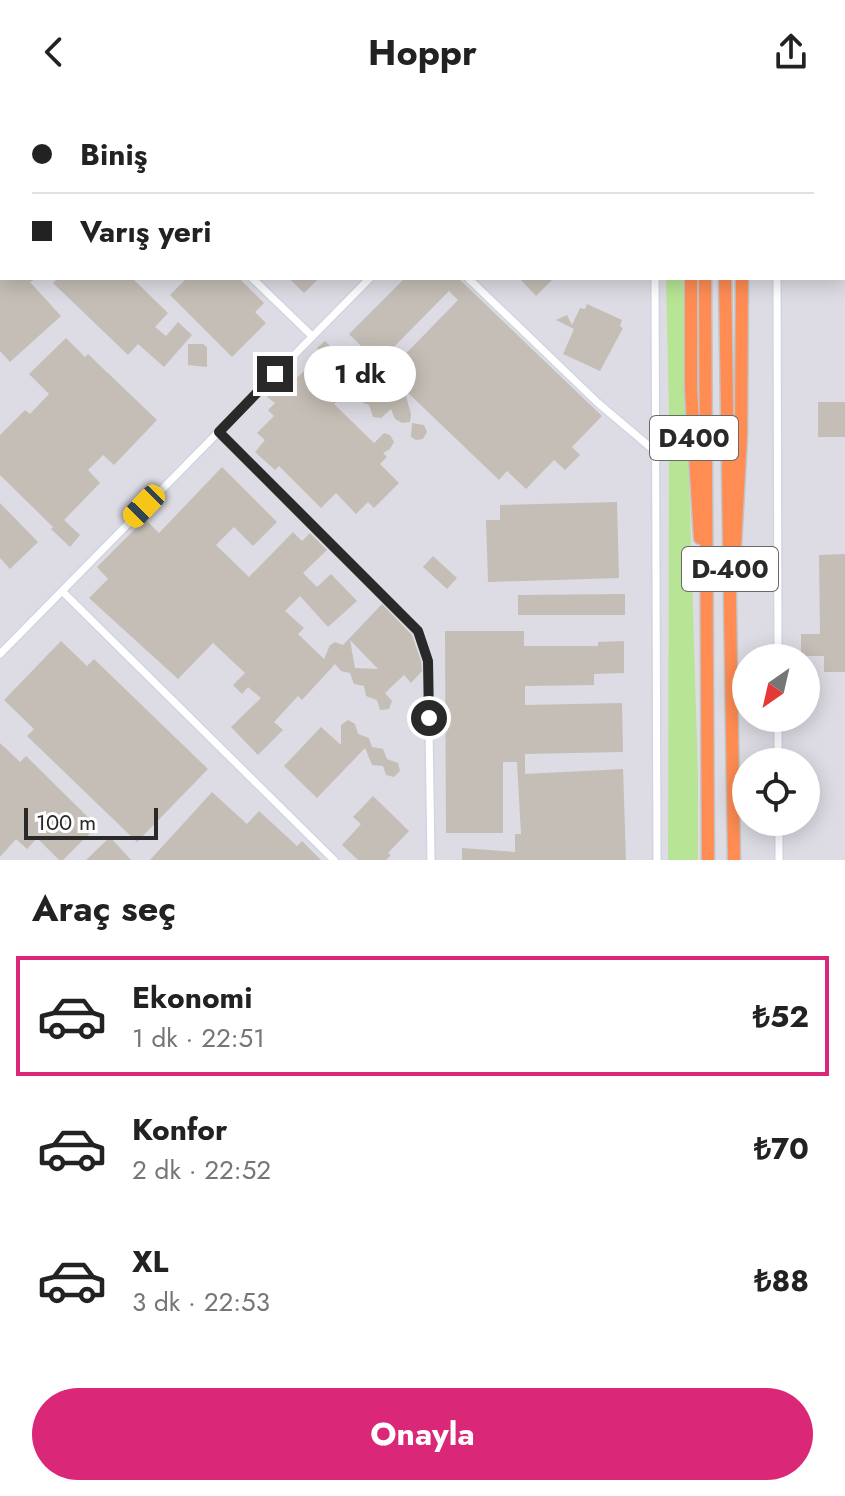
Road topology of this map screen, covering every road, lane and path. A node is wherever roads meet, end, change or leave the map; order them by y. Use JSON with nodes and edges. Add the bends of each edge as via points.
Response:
{"nodes":[{"id":1,"x":254,"y":280,"type":"edge"},
{"id":2,"x":368,"y":280,"type":"edge"},
{"id":3,"x":470,"y":280,"type":"edge"},
{"id":4,"x":655,"y":280,"type":"edge"},
{"id":5,"x":691,"y":280,"type":"edge"},
{"id":6,"x":705,"y":280,"type":"edge"},
{"id":7,"x":725,"y":280,"type":"edge"},
{"id":8,"x":742,"y":280,"type":"edge"},
{"id":9,"x":777,"y":280,"type":"edge"},
{"id":10,"x":312,"y":336,"type":"junction"},
{"id":11,"x":219,"y":432,"type":"junction"},
{"id":12,"x":656,"y":452,"type":"junction"},
{"id":13,"x":62,"y":591,"type":"junction"},
{"id":14,"x":731,"y":596,"type":"junction"},
{"id":15,"x":706,"y":598,"type":"junction"},
{"id":16,"x":778,"y":644,"type":"edge"},
{"id":17,"x":0,"y":654,"type":"edge"},
{"id":18,"x":779,"y":836,"type":"edge"},
{"id":19,"x":334,"y":860,"type":"edge"},
{"id":20,"x":431,"y":860,"type":"edge"},
{"id":21,"x":657,"y":860,"type":"edge"},
{"id":22,"x":708,"y":860,"type":"edge"},
{"id":23,"x":734,"y":860,"type":"edge"},
{"id":24,"x":779,"y":860,"type":"edge"}],
"edges":[{"from":1,"to":10,"type":"street"},
{"from":2,"to":10,"type":"street"},
{"from":3,"to":12,"type":"street"},
{"from":4,"to":12,"type":"street"},
{"from":5,"to":15,"type":"highway","number":"D400","via":[[691,389]]},
{"from":6,"to":15,"type":"highway","number":"D-400"},
{"from":7,"to":14,"type":"highway","number":"D-400"},
{"from":8,"to":14,"type":"highway","number":"D400","via":[[741,435]]},
{"from":9,"to":16,"type":"street"},
{"from":10,"to":11,"type":"street"},
{"from":11,"to":13,"type":"street"},
{"from":11,"to":20,"type":"street","via":[[418,631],[428,661]]},
{"from":12,"to":21,"type":"street"},
{"from":13,"to":17,"type":"street"},
{"from":13,"to":19,"type":"street"},
{"from":14,"to":23,"type":"highway","number":"D-400"},
{"from":15,"to":22,"type":"highway","number":"D-400"},
{"from":18,"to":24,"type":"street"}]}
